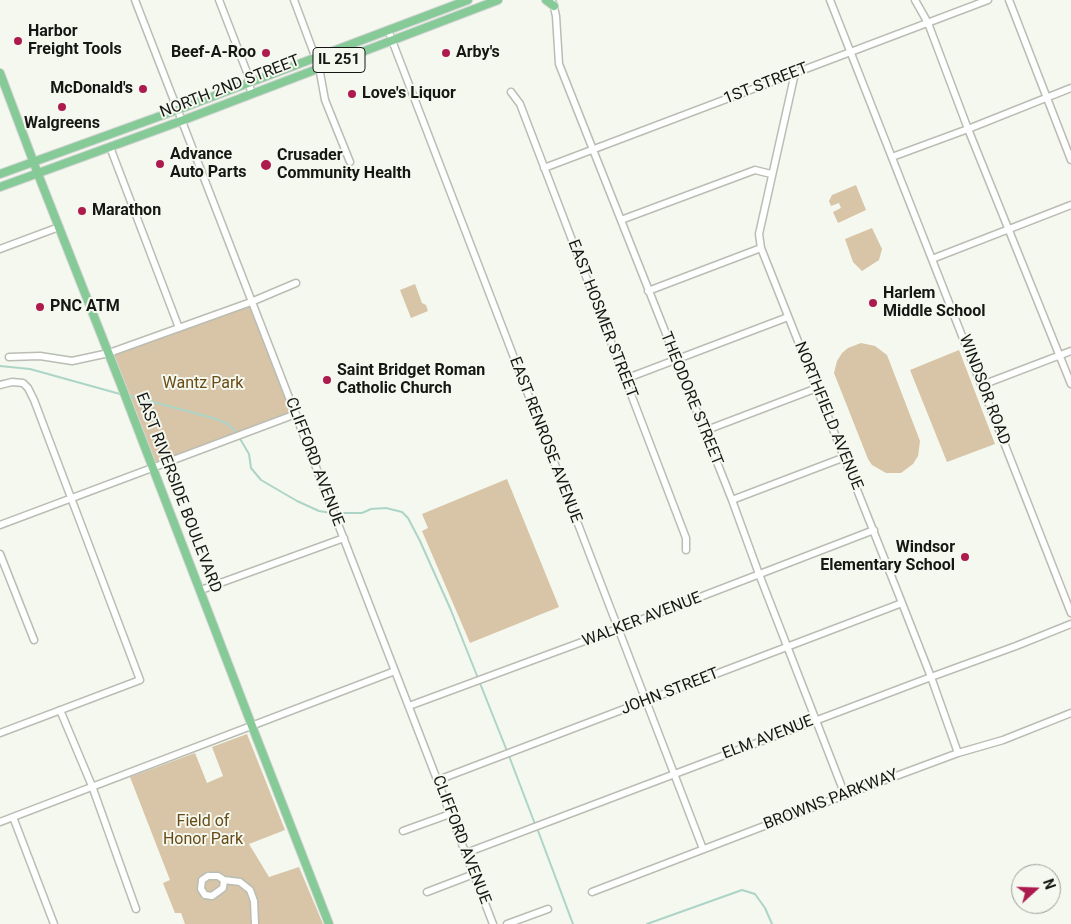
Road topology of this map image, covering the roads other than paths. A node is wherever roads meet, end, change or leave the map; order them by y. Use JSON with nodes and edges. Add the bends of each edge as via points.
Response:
{"nodes":[{"id":1,"x":135,"y":0,"type":"edge"},
{"id":2,"x":219,"y":0,"type":"edge"},
{"id":3,"x":294,"y":0,"type":"edge"},
{"id":4,"x":468,"y":0,"type":"edge"},
{"id":5,"x":498,"y":0,"type":"edge"},
{"id":6,"x":546,"y":0,"type":"edge"},
{"id":7,"x":830,"y":0,"type":"edge"},
{"id":8,"x":915,"y":0,"type":"edge"},
{"id":9,"x":988,"y":0,"type":"edge"},
{"id":10,"x":1009,"y":0,"type":"edge"},
{"id":11,"x":456,"y":2,"type":"edge"},
{"id":12,"x":553,"y":3,"type":"edge"},
{"id":13,"x":460,"y":14,"type":"junction"},
{"id":14,"x":928,"y":23,"type":"junction"},
{"id":15,"x":388,"y":30,"type":"junction"},
{"id":16,"x":392,"y":40,"type":"junction"},
{"id":17,"x":851,"y":52,"type":"junction"},
{"id":18,"x":316,"y":58,"type":"junction"},
{"id":19,"x":319,"y":67,"type":"junction"},
{"id":20,"x":0,"y":73,"type":"edge"},
{"id":21,"x":795,"y":73,"type":"junction"},
{"id":22,"x":248,"y":82,"type":"junction"},
{"id":23,"x":1071,"y":88,"type":"edge"},
{"id":24,"x":511,"y":92,"type":"dead end"},
{"id":25,"x":251,"y":93,"type":"junction"},
{"id":26,"x":1047,"y":98,"type":"junction"},
{"id":27,"x":177,"y":110,"type":"junction"},
{"id":28,"x":181,"y":121,"type":"junction"},
{"id":29,"x":128,"y":127,"type":"junction"},
{"id":30,"x":968,"y":129,"type":"junction"},
{"id":31,"x":132,"y":139,"type":"junction"},
{"id":32,"x":110,"y":147,"type":"junction"},
{"id":33,"x":592,"y":150,"type":"junction"},
{"id":34,"x":892,"y":157,"type":"junction"},
{"id":35,"x":1071,"y":160,"type":"edge"},
{"id":36,"x":33,"y":161,"type":"junction"},
{"id":37,"x":350,"y":162,"type":"dead end"},
{"id":38,"x":544,"y":168,"type":"junction"},
{"id":39,"x":0,"y":174,"type":"edge"},
{"id":40,"x":38,"y":174,"type":"junction"},
{"id":41,"x":771,"y":174,"type":"junction"},
{"id":42,"x":0,"y":187,"type":"edge"},
{"id":43,"x":1071,"y":205,"type":"edge"},
{"id":44,"x":621,"y":220,"type":"junction"},
{"id":45,"x":59,"y":227,"type":"junction"},
{"id":46,"x":1010,"y":229,"type":"junction"},
{"id":47,"x":761,"y":248,"type":"junction"},
{"id":48,"x":0,"y":249,"type":"edge"},
{"id":49,"x":932,"y":259,"type":"junction"},
{"id":50,"x":296,"y":283,"type":"dead end"},
{"id":51,"x":648,"y":290,"type":"junction"},
{"id":52,"x":251,"y":302,"type":"junction"},
{"id":53,"x":788,"y":317,"type":"junction"},
{"id":54,"x":179,"y":328,"type":"junction"},
{"id":55,"x":1071,"y":351,"type":"edge"},
{"id":56,"x":109,"y":353,"type":"junction"},
{"id":57,"x":1060,"y":356,"type":"junction"},
{"id":58,"x":9,"y":357,"type":"dead end"},
{"id":59,"x":676,"y":360,"type":"junction"},
{"id":60,"x":625,"y":379,"type":"junction"},
{"id":61,"x":1071,"y":384,"type":"edge"},
{"id":62,"x":0,"y":385,"type":"edge"},
{"id":63,"x":982,"y":385,"type":"junction"},
{"id":64,"x":816,"y":388,"type":"junction"},
{"id":65,"x":296,"y":414,"type":"junction"},
{"id":66,"x":704,"y":431,"type":"junction"},
{"id":67,"x":845,"y":457,"type":"junction"},
{"id":68,"x":152,"y":467,"type":"junction"},
{"id":69,"x":72,"y":497,"type":"junction"},
{"id":70,"x":732,"y":500,"type":"junction"},
{"id":71,"x":0,"y":525,"type":"edge"},
{"id":72,"x":874,"y":530,"type":"junction"},
{"id":73,"x":344,"y":538,"type":"junction"},
{"id":74,"x":686,"y":550,"type":"dead end"},
{"id":75,"x":0,"y":554,"type":"edge"},
{"id":76,"x":760,"y":574,"type":"junction"},
{"id":77,"x":201,"y":590,"type":"junction"},
{"id":78,"x":902,"y":603,"type":"junction"},
{"id":79,"x":1071,"y":613,"type":"edge"},
{"id":80,"x":1071,"y":624,"type":"edge"},
{"id":81,"x":617,"y":630,"type":"junction"},
{"id":82,"x":34,"y":640,"type":"dead end"},
{"id":83,"x":788,"y":648,"type":"junction"},
{"id":84,"x":395,"y":671,"type":"junction"},
{"id":85,"x":931,"y":677,"type":"junction"},
{"id":86,"x":646,"y":701,"type":"junction"},
{"id":87,"x":409,"y":706,"type":"junction"},
{"id":88,"x":60,"y":710,"type":"junction"},
{"id":89,"x":1071,"y":713,"type":"edge"},
{"id":90,"x":817,"y":720,"type":"junction"},
{"id":91,"x":252,"y":726,"type":"junction"},
{"id":92,"x":0,"y":733,"type":"edge"},
{"id":93,"x":958,"y":752,"type":"junction"},
{"id":94,"x":674,"y":774,"type":"junction"},
{"id":95,"x":438,"y":780,"type":"junction"},
{"id":96,"x":92,"y":786,"type":"junction"},
{"id":97,"x":845,"y":795,"type":"junction"},
{"id":98,"x":450,"y":814,"type":"junction"},
{"id":99,"x":13,"y":817,"type":"junction"},
{"id":100,"x":0,"y":822,"type":"edge"},
{"id":101,"x":403,"y":831,"type":"dead end"},
{"id":102,"x":703,"y":848,"type":"junction"},
{"id":103,"x":466,"y":853,"type":"junction"},
{"id":104,"x":474,"y":874,"type":"junction"},
{"id":105,"x":224,"y":880,"type":"dead end"},
{"id":106,"x":427,"y":892,"type":"dead end"},
{"id":107,"x":592,"y":892,"type":"dead end"},
{"id":108,"x":136,"y":909,"type":"dead end"},
{"id":109,"x":548,"y":909,"type":"dead end"},
{"id":110,"x":54,"y":924,"type":"edge"},
{"id":111,"x":255,"y":924,"type":"edge"},
{"id":112,"x":329,"y":924,"type":"edge"},
{"id":113,"x":493,"y":924,"type":"edge"},
{"id":114,"x":507,"y":924,"type":"edge"}],
"edges":[{"from":1,"to":27,"type":"street","name":"CLIFFORD AVENUE"},
{"from":2,"to":22,"type":"street"},
{"from":3,"to":18,"type":"street"},
{"from":4,"to":11,"type":"main road","name":"NORTH 2ND STREET","number":"IL 251"},
{"from":5,"to":13,"type":"main road","name":"NORTH 2ND STREET","number":"IL 251"},
{"from":6,"to":12,"type":"main road"},
{"from":7,"to":17,"type":"street","name":"WINDSOR ROAD"},
{"from":8,"to":14,"type":"street"},
{"from":9,"to":14,"type":"street","name":"1ST STREET"},
{"from":10,"to":26,"type":"street"},
{"from":11,"to":13,"type":"street"},
{"from":11,"to":15,"type":"main road","name":"NORTH 2ND STREET","number":"IL 251"},
{"from":12,"to":33,"type":"street","name":"THEODORE STREET","via":[[559,64]]},
{"from":13,"to":16,"type":"main road","name":"NORTH 2ND STREET","number":"IL 251"},
{"from":14,"to":17,"type":"street","name":"1ST STREET"},
{"from":14,"to":30,"type":"street"},
{"from":15,"to":16,"type":"street","name":"EAST RENROSE AVENUE"},
{"from":15,"to":18,"type":"main road","name":"NORTH 2ND STREET","number":"IL 251"},
{"from":16,"to":19,"type":"main road","name":"NORTH 2ND STREET","number":"IL 251"},
{"from":16,"to":81,"type":"street","name":"EAST RENROSE AVENUE"},
{"from":17,"to":21,"type":"street","name":"1ST STREET"},
{"from":17,"to":34,"type":"street","name":"WINDSOR ROAD"},
{"from":18,"to":19,"type":"street"},
{"from":18,"to":22,"type":"main road","name":"NORTH 2ND STREET","number":"IL 251"},
{"from":19,"to":25,"type":"main road","name":"NORTH 2ND STREET","number":"IL 251"},
{"from":19,"to":37,"type":"street","via":[[325,100]]},
{"from":20,"to":36,"type":"main road","name":"EAST RIVERSIDE BOULEVARD"},
{"from":21,"to":33,"type":"street","name":"1ST STREET"},
{"from":21,"to":41,"type":"street","name":"NORTHFIELD AVENUE"},
{"from":22,"to":25,"type":"street"},
{"from":22,"to":27,"type":"main road","name":"NORTH 2ND STREET","number":"IL 251"},
{"from":23,"to":26,"type":"street"},
{"from":24,"to":38,"type":"street","name":"EAST HOSMER STREET","via":[[520,104]]},
{"from":25,"to":28,"type":"main road","name":"NORTH 2ND STREET","number":"IL 251"},
{"from":26,"to":30,"type":"street"},
{"from":26,"to":35,"type":"street"},
{"from":27,"to":28,"type":"street","name":"CLIFFORD AVENUE"},
{"from":27,"to":29,"type":"main road","name":"NORTH 2ND STREET","number":"IL 251"},
{"from":28,"to":31,"type":"main road","name":"NORTH 2ND STREET","number":"IL 251"},
{"from":28,"to":52,"type":"street","name":"CLIFFORD AVENUE"},
{"from":29,"to":31,"type":"main road"},
{"from":29,"to":36,"type":"main road","name":"NORTH 2ND STREET","number":"IL 251"},
{"from":30,"to":34,"type":"street"},
{"from":30,"to":46,"type":"street"},
{"from":31,"to":32,"type":"main road","name":"NORTH 2ND STREET","number":"IL 251"},
{"from":32,"to":40,"type":"main road","name":"NORTH 2ND STREET","number":"IL 251"},
{"from":32,"to":54,"type":"street"},
{"from":33,"to":38,"type":"street","name":"1ST STREET"},
{"from":33,"to":44,"type":"street","name":"THEODORE STREET"},
{"from":34,"to":49,"type":"street","name":"WINDSOR ROAD"},
{"from":36,"to":39,"type":"main road","name":"NORTH 2ND STREET","number":"IL 251"},
{"from":36,"to":40,"type":"main road","name":"EAST RIVERSIDE BOULEVARD"},
{"from":38,"to":60,"type":"street","name":"EAST HOSMER STREET"},
{"from":40,"to":42,"type":"main road","name":"NORTH 2ND STREET","number":"IL 251"},
{"from":40,"to":45,"type":"main road","name":"EAST RIVERSIDE BOULEVARD"},
{"from":41,"to":44,"type":"street","via":[[755,170]]},
{"from":41,"to":47,"type":"street","name":"NORTHFIELD AVENUE","via":[[759,234]]},
{"from":43,"to":46,"type":"street"},
{"from":44,"to":51,"type":"street","name":"THEODORE STREET"},
{"from":45,"to":48,"type":"street"},
{"from":45,"to":56,"type":"main road","name":"EAST RIVERSIDE BOULEVARD"},
{"from":46,"to":49,"type":"street"},
{"from":46,"to":57,"type":"street"},
{"from":47,"to":51,"type":"street"},
{"from":47,"to":53,"type":"street","name":"NORTHFIELD AVENUE"},
{"from":49,"to":63,"type":"street","name":"WINDSOR ROAD"},
{"from":50,"to":52,"type":"street"},
{"from":51,"to":59,"type":"street","name":"THEODORE STREET"},
{"from":52,"to":54,"type":"street"},
{"from":52,"to":65,"type":"street","name":"CLIFFORD AVENUE"},
{"from":53,"to":59,"type":"street"},
{"from":53,"to":64,"type":"street","name":"NORTHFIELD AVENUE"},
{"from":54,"to":56,"type":"street"},
{"from":55,"to":57,"type":"street"},
{"from":56,"to":58,"type":"street","via":[[72,361],[40,356]]},
{"from":56,"to":68,"type":"main road","name":"EAST RIVERSIDE BOULEVARD"},
{"from":57,"to":61,"type":"street"},
{"from":57,"to":63,"type":"street"},
{"from":59,"to":60,"type":"street"},
{"from":59,"to":66,"type":"street","name":"THEODORE STREET"},
{"from":60,"to":74,"type":"street","name":"EAST HOSMER STREET","via":[[686,538]]},
{"from":62,"to":69,"type":"street","via":[[23,383],[28,388]]},
{"from":63,"to":79,"type":"street","name":"WINDSOR ROAD"},
{"from":64,"to":66,"type":"street"},
{"from":64,"to":67,"type":"street","name":"NORTHFIELD AVENUE"},
{"from":65,"to":68,"type":"street"},
{"from":65,"to":73,"type":"street","name":"CLIFFORD AVENUE"},
{"from":66,"to":70,"type":"street","name":"THEODORE STREET"},
{"from":67,"to":70,"type":"street"},
{"from":67,"to":72,"type":"street","name":"NORTHFIELD AVENUE"},
{"from":68,"to":69,"type":"street"},
{"from":68,"to":77,"type":"main road","name":"EAST RIVERSIDE BOULEVARD"},
{"from":69,"to":71,"type":"street"},
{"from":69,"to":88,"type":"street","via":[[140,680]]},
{"from":70,"to":76,"type":"street","name":"THEODORE STREET"},
{"from":72,"to":76,"type":"street","name":"WALKER AVENUE"},
{"from":72,"to":78,"type":"street","name":"NORTHFIELD AVENUE"},
{"from":73,"to":77,"type":"street"},
{"from":73,"to":84,"type":"street","name":"CLIFFORD AVENUE"},
{"from":75,"to":82,"type":"street"},
{"from":76,"to":81,"type":"street","name":"WALKER AVENUE"},
{"from":76,"to":83,"type":"street","name":"THEODORE STREET"},
{"from":77,"to":91,"type":"main road","name":"EAST RIVERSIDE BOULEVARD"},
{"from":78,"to":83,"type":"street","name":"JOHN STREET"},
{"from":78,"to":85,"type":"street","name":"NORTHFIELD AVENUE"},
{"from":80,"to":85,"type":"street","name":"ELM AVENUE"},
{"from":81,"to":86,"type":"street","name":"EAST RENROSE AVENUE"},
{"from":81,"to":87,"type":"street","name":"WALKER AVENUE"},
{"from":83,"to":86,"type":"street","name":"JOHN STREET"},
{"from":83,"to":90,"type":"street","name":"THEODORE STREET"},
{"from":84,"to":87,"type":"street","name":"CLIFFORD AVENUE"},
{"from":84,"to":91,"type":"street"},
{"from":85,"to":90,"type":"street","name":"ELM AVENUE"},
{"from":85,"to":93,"type":"street","name":"NORTHFIELD AVENUE"},
{"from":86,"to":94,"type":"street","name":"EAST RENROSE AVENUE"},
{"from":86,"to":95,"type":"street","name":"JOHN STREET"},
{"from":87,"to":95,"type":"street","name":"CLIFFORD AVENUE"},
{"from":88,"to":92,"type":"street"},
{"from":88,"to":96,"type":"street"},
{"from":89,"to":93,"type":"street","name":"BROWNS PARKWAY","via":[[1003,740]]},
{"from":90,"to":94,"type":"street","name":"ELM AVENUE"},
{"from":90,"to":97,"type":"street","name":"THEODORE STREET"},
{"from":91,"to":96,"type":"street"},
{"from":91,"to":112,"type":"main road","name":"EAST RIVERSIDE BOULEVARD"},
{"from":93,"to":97,"type":"street","name":"BROWNS PARKWAY"},
{"from":94,"to":102,"type":"street","name":"EAST RENROSE AVENUE"},
{"from":94,"to":103,"type":"street","name":"ELM AVENUE"},
{"from":95,"to":98,"type":"street","name":"CLIFFORD AVENUE"},
{"from":96,"to":99,"type":"street"},
{"from":96,"to":108,"type":"street"},
{"from":97,"to":102,"type":"street","name":"BROWNS PARKWAY"},
{"from":98,"to":101,"type":"street"},
{"from":98,"to":103,"type":"street","name":"CLIFFORD AVENUE"},
{"from":99,"to":100,"type":"street"},
{"from":99,"to":110,"type":"street"},
{"from":102,"to":107,"type":"street","name":"BROWNS PARKWAY"},
{"from":103,"to":104,"type":"street","name":"CLIFFORD AVENUE"},
{"from":104,"to":106,"type":"street"},
{"from":104,"to":113,"type":"street","name":"CLIFFORD AVENUE"},
{"from":105,"to":111,"type":"street","via":[[240,882],[250,890],[254,900]]},
{"from":109,"to":114,"type":"street"}]}
